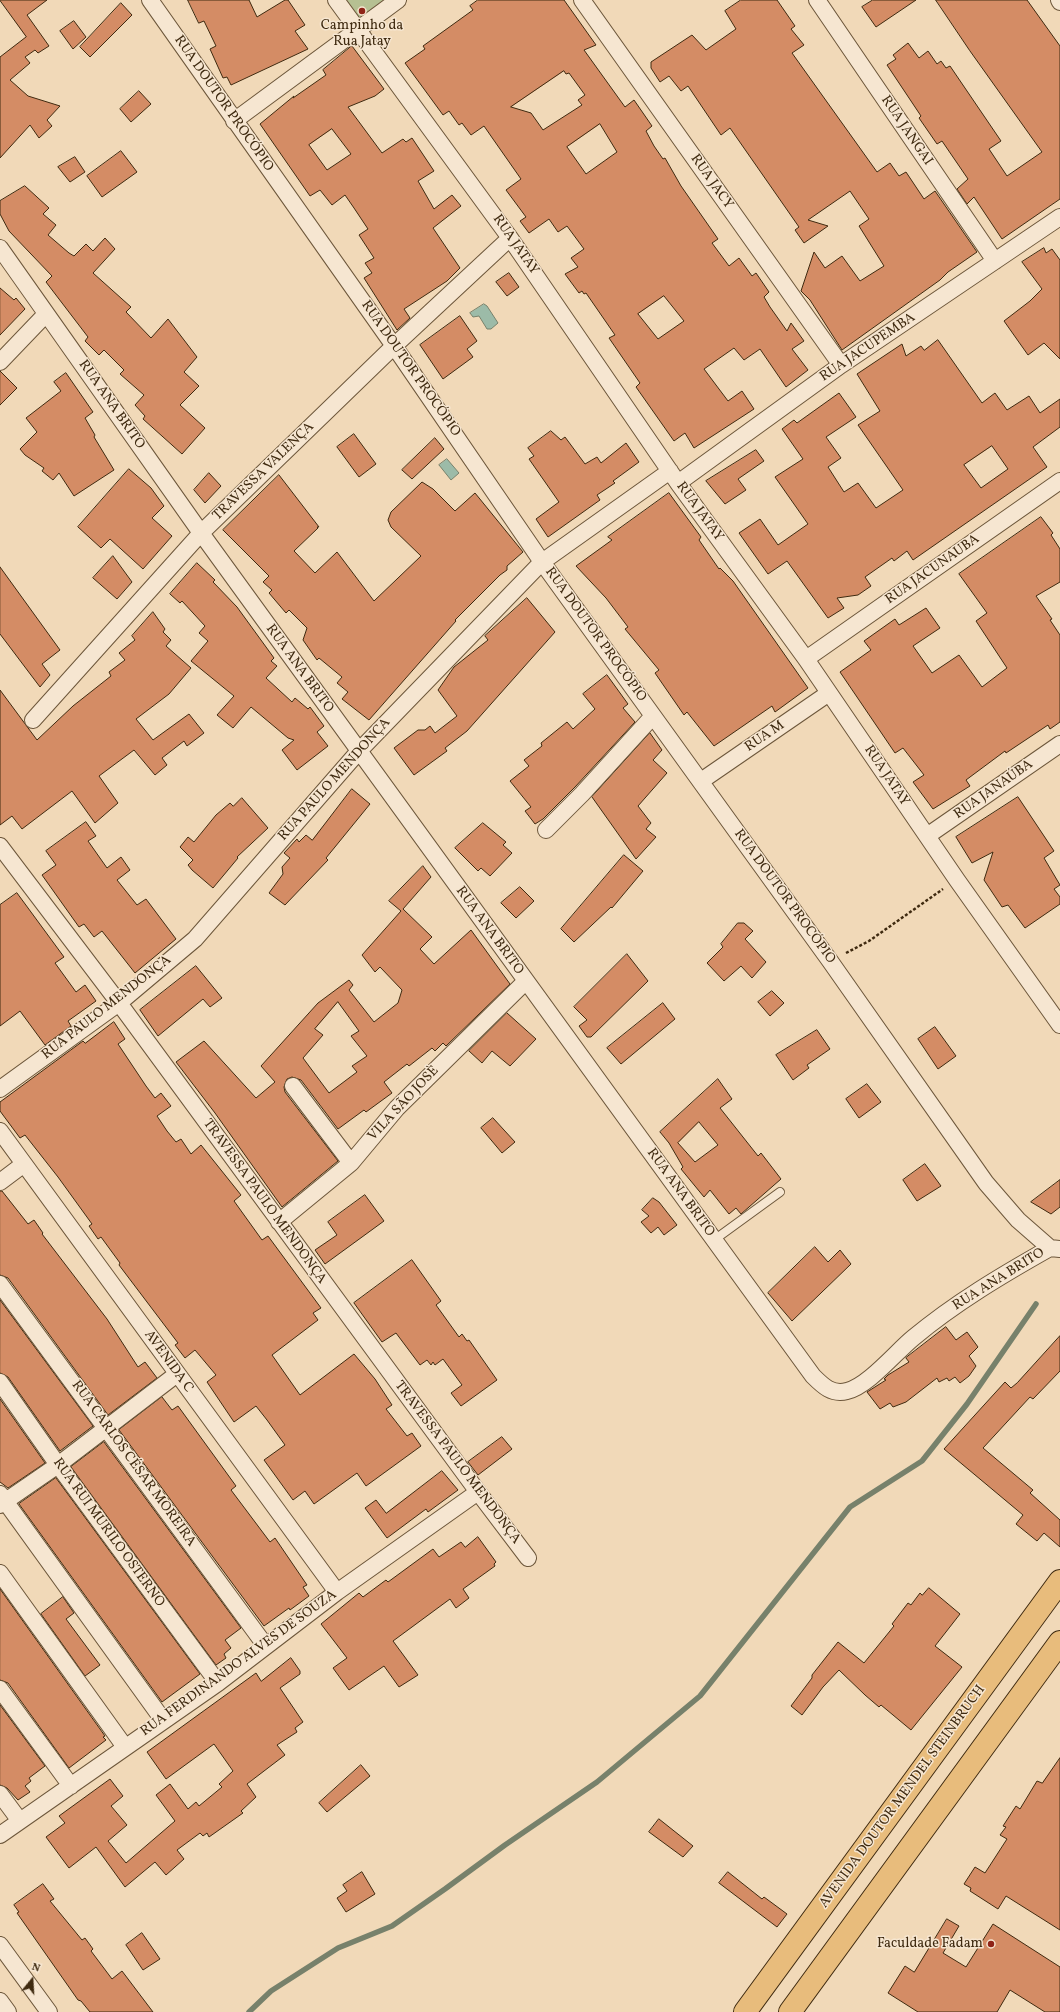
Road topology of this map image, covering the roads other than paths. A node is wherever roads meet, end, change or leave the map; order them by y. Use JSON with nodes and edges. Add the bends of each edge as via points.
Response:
{"nodes":[{"id":1,"x":150,"y":0,"type":"edge"},
{"id":2,"x":336,"y":0,"type":"edge"},
{"id":3,"x":398,"y":0,"type":"edge"},
{"id":4,"x":582,"y":0,"type":"edge"},
{"id":5,"x":817,"y":0,"type":"edge"},
{"id":6,"x":357,"y":30,"type":"junction"},
{"id":7,"x":234,"y":121,"type":"junction"},
{"id":8,"x":1060,"y":217,"type":"edge"},
{"id":9,"x":510,"y":238,"type":"junction"},
{"id":10,"x":0,"y":248,"type":"edge"},
{"id":11,"x":995,"y":261,"type":"junction"},
{"id":12,"x":46,"y":314,"type":"junction"},
{"id":13,"x":394,"y":346,"type":"junction"},
{"id":14,"x":0,"y":362,"type":"edge"},
{"id":15,"x":841,"y":365,"type":"junction"},
{"id":16,"x":674,"y":477,"type":"junction"},
{"id":17,"x":1060,"y":481,"type":"edge"},
{"id":18,"x":201,"y":533,"type":"junction"},
{"id":19,"x":542,"y":562,"type":"junction"},
{"id":20,"x":806,"y":658,"type":"junction"},
{"id":21,"x":829,"y":693,"type":"junction"},
{"id":22,"x":653,"y":716,"type":"junction"},
{"id":23,"x":33,"y":720,"type":"dead end"},
{"id":24,"x":1060,"y":744,"type":"edge"},
{"id":25,"x":359,"y":751,"type":"junction"},
{"id":26,"x":701,"y":781,"type":"junction"},
{"id":27,"x":546,"y":830,"type":"dead end"},
{"id":28,"x":927,"y":836,"type":"junction"},
{"id":29,"x":0,"y":846,"type":"edge"},
{"id":30,"x":526,"y":981,"type":"junction"},
{"id":31,"x":119,"y":1003,"type":"junction"},
{"id":32,"x":1060,"y":1025,"type":"edge"},
{"id":33,"x":293,"y":1086,"type":"dead end"},
{"id":34,"x":0,"y":1089,"type":"edge"},
{"id":35,"x":0,"y":1131,"type":"edge"},
{"id":36,"x":351,"y":1163,"type":"junction"},
{"id":37,"x":24,"y":1164,"type":"junction"},
{"id":38,"x":0,"y":1182,"type":"edge"},
{"id":39,"x":780,"y":1192,"type":"dead end"},
{"id":40,"x":279,"y":1222,"type":"junction"},
{"id":41,"x":714,"y":1240,"type":"junction"},
{"id":42,"x":1055,"y":1248,"type":"edge"},
{"id":43,"x":0,"y":1284,"type":"edge"},
{"id":44,"x":177,"y":1374,"type":"junction"},
{"id":45,"x":0,"y":1382,"type":"edge"},
{"id":46,"x":106,"y":1427,"type":"junction"},
{"id":47,"x":58,"y":1465,"type":"junction"},
{"id":48,"x":478,"y":1492,"type":"junction"},
{"id":49,"x":2,"y":1500,"type":"edge"},
{"id":50,"x":528,"y":1558,"type":"dead end"},
{"id":51,"x":0,"y":1573,"type":"edge"},
{"id":52,"x":1060,"y":1581,"type":"edge"},
{"id":53,"x":337,"y":1592,"type":"junction"},
{"id":54,"x":1059,"y":1644,"type":"edge"},
{"id":55,"x":265,"y":1645,"type":"junction"},
{"id":56,"x":218,"y":1683,"type":"junction"},
{"id":57,"x":0,"y":1689,"type":"edge"},
{"id":58,"x":163,"y":1720,"type":"junction"},
{"id":59,"x":125,"y":1746,"type":"junction"},
{"id":60,"x":71,"y":1786,"type":"junction"},
{"id":61,"x":0,"y":1794,"type":"edge"},
{"id":62,"x":20,"y":1821,"type":"junction"},
{"id":63,"x":0,"y":1835,"type":"edge"},
{"id":64,"x":0,"y":1945,"type":"edge"},
{"id":65,"x":0,"y":2001,"type":"edge"},
{"id":66,"x":8,"y":2012,"type":"edge"},
{"id":67,"x":49,"y":2012,"type":"edge"},
{"id":68,"x":745,"y":2012,"type":"edge"},
{"id":69,"x":790,"y":2012,"type":"edge"}],
"edges":[{"from":1,"to":7,"type":"street","name":"RUA DOUTOR PROCÓPIO"},
{"from":2,"to":6,"type":"street","name":"RUA JATAY"},
{"from":3,"to":6,"type":"street"},
{"from":4,"to":15,"type":"street","name":"RUA JACY"},
{"from":5,"to":11,"type":"street","name":"RUA JANGAI"},
{"from":6,"to":7,"type":"street"},
{"from":6,"to":9,"type":"street","name":"RUA JATAY"},
{"from":7,"to":13,"type":"street","name":"RUA DOUTOR PROCÓPIO"},
{"from":8,"to":11,"type":"street","name":"RUA JACUPEMBA"},
{"from":9,"to":13,"type":"street","name":"TRAVESSA VALENÇA"},
{"from":9,"to":16,"type":"street","name":"RUA JATAY"},
{"from":10,"to":12,"type":"street","name":"RUA ANA BRITO"},
{"from":11,"to":15,"type":"street","name":"RUA JACUPEMBA"},
{"from":12,"to":14,"type":"street"},
{"from":12,"to":18,"type":"street","name":"RUA ANA BRITO"},
{"from":13,"to":18,"type":"street","name":"TRAVESSA VALENÇA"},
{"from":13,"to":19,"type":"street","name":"RUA DOUTOR PROCÓPIO"},
{"from":15,"to":16,"type":"street","name":"RUA JACUPEMBA"},
{"from":16,"to":19,"type":"street","name":"RUA PAULO MENDONÇA"},
{"from":16,"to":20,"type":"street","name":"RUA JATAY"},
{"from":17,"to":20,"type":"street","name":"RUA JACUNAUBA"},
{"from":18,"to":23,"type":"street","name":"TRAVESSA VALENÇA"},
{"from":18,"to":25,"type":"street","name":"RUA ANA BRITO"},
{"from":19,"to":22,"type":"street","name":"RUA DOUTOR PROCÓPIO"},
{"from":19,"to":25,"type":"street","name":"RUA PAULO MENDONÇA"},
{"from":20,"to":21,"type":"street","name":"RUA JATAY"},
{"from":21,"to":26,"type":"street","name":"RUA M"},
{"from":21,"to":28,"type":"street","name":"RUA JATAY"},
{"from":22,"to":26,"type":"street","name":"RUA DOUTOR PROCÓPIO"},
{"from":22,"to":27,"type":"street"},
{"from":24,"to":28,"type":"street","name":"RUA JANAÚBA"},
{"from":25,"to":30,"type":"street","name":"RUA ANA BRITO"},
{"from":25,"to":31,"type":"street","name":"RUA PAULO MENDONÇA","via":[[195,939]]},
{"from":26,"to":42,"type":"street","name":"RUA DOUTOR PROCÓPIO","via":[[986,1183],[1018,1220]]},
{"from":28,"to":32,"type":"street","name":"RUA JATAY"},
{"from":29,"to":31,"type":"street","name":"TRAVESSA PAULO MENDONÇA"},
{"from":30,"to":36,"type":"street","name":"VILA SÃO JOSÈ","via":[[397,1108]]},
{"from":30,"to":41,"type":"street","name":"RUA ANA BRITO"},
{"from":31,"to":34,"type":"street","name":"RUA PAULO MENDONÇA"},
{"from":31,"to":40,"type":"street","name":"TRAVESSA PAULO MENDONÇA"},
{"from":33,"to":36,"type":"street"},
{"from":35,"to":37,"type":"street","name":"AVENIDA C"},
{"from":36,"to":40,"type":"street","name":"VILA SÃO JOSÈ"},
{"from":37,"to":38,"type":"street"},
{"from":37,"to":44,"type":"street","name":"AVENIDA C"},
{"from":39,"to":41,"type":"lane"},
{"from":40,"to":48,"type":"street","name":"TRAVESSA PAULO MENDONÇA"},
{"from":41,"to":42,"type":"street","name":"RUA ANA BRITO","via":[[813,1376],[824,1387],[835,1392],[852,1390],[874,1374],[913,1338],[986,1285]]},
{"from":43,"to":46,"type":"street","name":"RUA CARLOS CÉSAR MOREIRA"},
{"from":44,"to":46,"type":"street"},
{"from":44,"to":53,"type":"street","name":"AVENIDA C"},
{"from":45,"to":47,"type":"street","name":"RUA RUI MURILO OSTERNO"},
{"from":46,"to":47,"type":"street"},
{"from":46,"to":55,"type":"street","name":"RUA CARLOS CÉSAR MOREIRA"},
{"from":47,"to":49,"type":"street"},
{"from":47,"to":56,"type":"street","name":"RUA RUI MURILO OSTERNO"},
{"from":48,"to":50,"type":"street","name":"TRAVESSA PAULO MENDONÇA"},
{"from":48,"to":53,"type":"street","name":"RUA FERDINANDO ALVES DE SOUZA"},
{"from":49,"to":58,"type":"street"},
{"from":51,"to":59,"type":"street"},
{"from":52,"to":68,"type":"highway","name":"AVENIDA DOUTOR MENDEL STEINBRUCH"},
{"from":53,"to":55,"type":"street","name":"RUA FERDINANDO ALVES DE SOUZA"},
{"from":54,"to":69,"type":"highway"},
{"from":55,"to":56,"type":"street","name":"RUA FERDINANDO ALVES DE SOUZA"},
{"from":56,"to":58,"type":"street","name":"RUA FERDINANDO ALVES DE SOUZA"},
{"from":57,"to":60,"type":"street"},
{"from":58,"to":59,"type":"street","name":"RUA FERDINANDO ALVES DE SOUZA"},
{"from":59,"to":60,"type":"street","name":"RUA FERDINANDO ALVES DE SOUZA"},
{"from":60,"to":62,"type":"street","name":"RUA FERDINANDO ALVES DE SOUZA"},
{"from":61,"to":62,"type":"street"},
{"from":62,"to":63,"type":"street","name":"RUA FERDINANDO ALVES DE SOUZA"},
{"from":64,"to":67,"type":"street"},
{"from":65,"to":66,"type":"street"}]}
